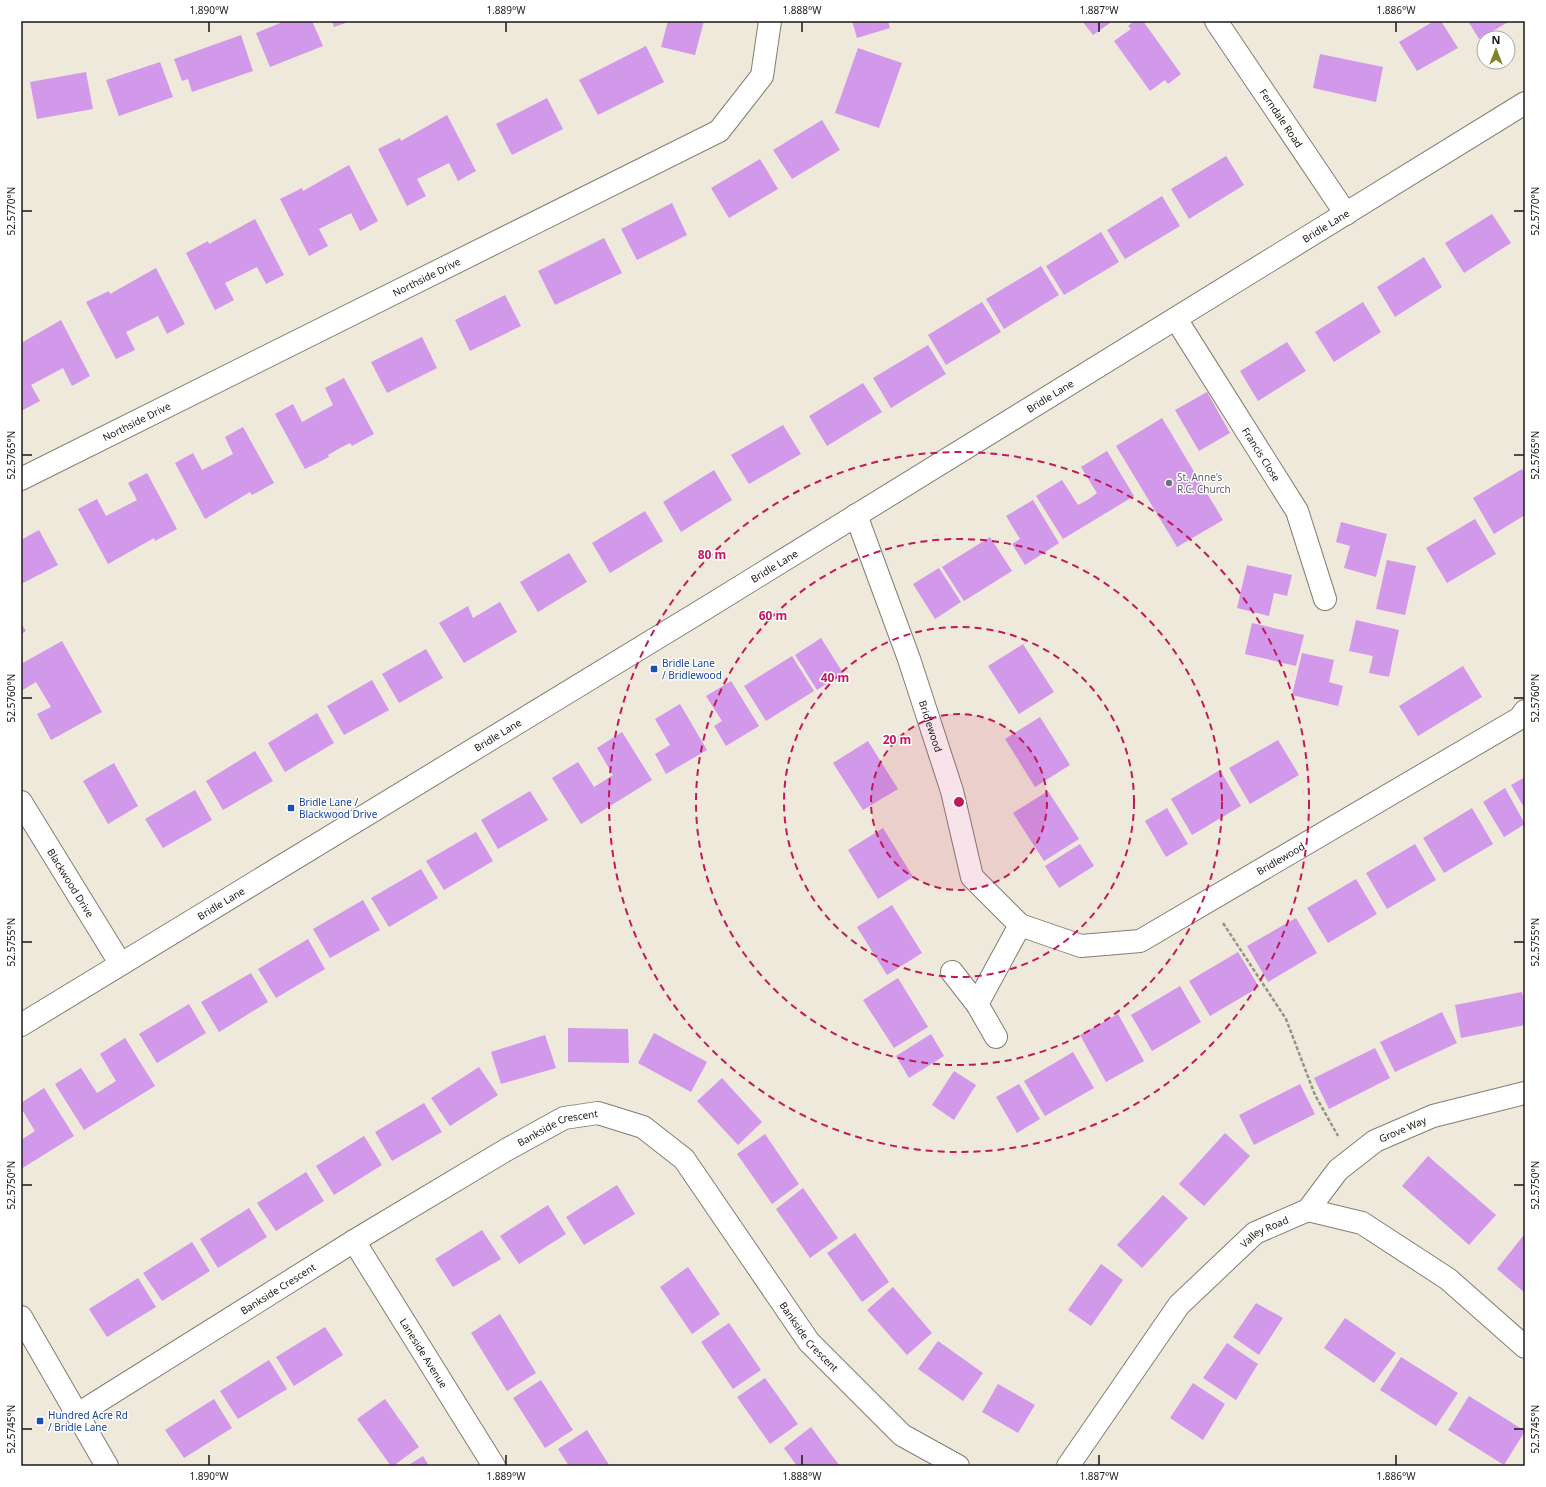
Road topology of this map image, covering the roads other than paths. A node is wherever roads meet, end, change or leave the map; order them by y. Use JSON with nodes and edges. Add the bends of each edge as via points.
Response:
{"nodes":[{"id":1,"x":770,"y":21,"type":"edge"},
{"id":2,"x":1216,"y":21,"type":"edge"},
{"id":3,"x":1525,"y":103,"type":"edge"},
{"id":4,"x":1346,"y":214,"type":"junction"},
{"id":5,"x":1176,"y":319,"type":"junction"},
{"id":6,"x":21,"y":479,"type":"edge"},
{"id":7,"x":856,"y":515,"type":"junction"},
{"id":8,"x":1325,"y":599,"type":"dead end"},
{"id":9,"x":1525,"y":711,"type":"edge"},
{"id":10,"x":21,"y":802,"type":"edge"},
{"id":11,"x":1020,"y":925,"type":"junction"},
{"id":12,"x":120,"y":963,"type":"junction"},
{"id":13,"x":952,"y":972,"type":"dead end"},
{"id":14,"x":977,"y":1004,"type":"junction"},
{"id":15,"x":21,"y":1025,"type":"edge"},
{"id":16,"x":996,"y":1037,"type":"dead end"},
{"id":17,"x":1525,"y":1093,"type":"edge"},
{"id":18,"x":1308,"y":1210,"type":"junction"},
{"id":19,"x":354,"y":1240,"type":"junction"},
{"id":20,"x":21,"y":1317,"type":"edge"},
{"id":21,"x":1525,"y":1347,"type":"edge"},
{"id":22,"x":78,"y":1414,"type":"junction"},
{"id":23,"x":107,"y":1466,"type":"edge"},
{"id":24,"x":494,"y":1466,"type":"edge"},
{"id":25,"x":958,"y":1466,"type":"edge"},
{"id":26,"x":1068,"y":1466,"type":"edge"}],
"edges":[{"from":1,"to":6,"type":"street","name":"Northside Drive","via":[[762,76],[719,131]]},
{"from":2,"to":4,"type":"street","name":"Ferndale Road"},
{"from":3,"to":4,"type":"street","name":"Bridle Lane"},
{"from":4,"to":5,"type":"street","name":"Bridle Lane"},
{"from":5,"to":7,"type":"street","name":"Bridle Lane"},
{"from":5,"to":8,"type":"street","name":"Francis Close","via":[[1297,511]]},
{"from":7,"to":11,"type":"street","name":"Bridlewood","via":[[909,659],[952,791],[972,877]]},
{"from":7,"to":12,"type":"street","name":"Bridle Lane"},
{"from":9,"to":11,"type":"street","name":"Bridlewood","via":[[1520,718],[1140,941],[1081,946]]},
{"from":10,"to":12,"type":"street","name":"Blackwood Drive"},
{"from":11,"to":14,"type":"street"},
{"from":12,"to":15,"type":"street","name":"Bridle Lane"},
{"from":13,"to":14,"type":"street"},
{"from":14,"to":16,"type":"street"},
{"from":17,"to":18,"type":"street","name":"Grove Way","via":[[1433,1116],[1375,1141],[1338,1170]]},
{"from":18,"to":21,"type":"street","via":[[1362,1224],[1448,1279]]},
{"from":18,"to":26,"type":"street","name":"Valley Road","via":[[1255,1233],[1179,1305]]},
{"from":19,"to":22,"type":"street","name":"Bankside Crescent"},
{"from":19,"to":24,"type":"street","name":"Laneside Avenue"},
{"from":19,"to":25,"type":"street","name":"Bankside Crescent","via":[[564,1118],[598,1113],[643,1126],[684,1159],[809,1342],[902,1435]]},
{"from":20,"to":22,"type":"street"},
{"from":22,"to":23,"type":"street"}]}
